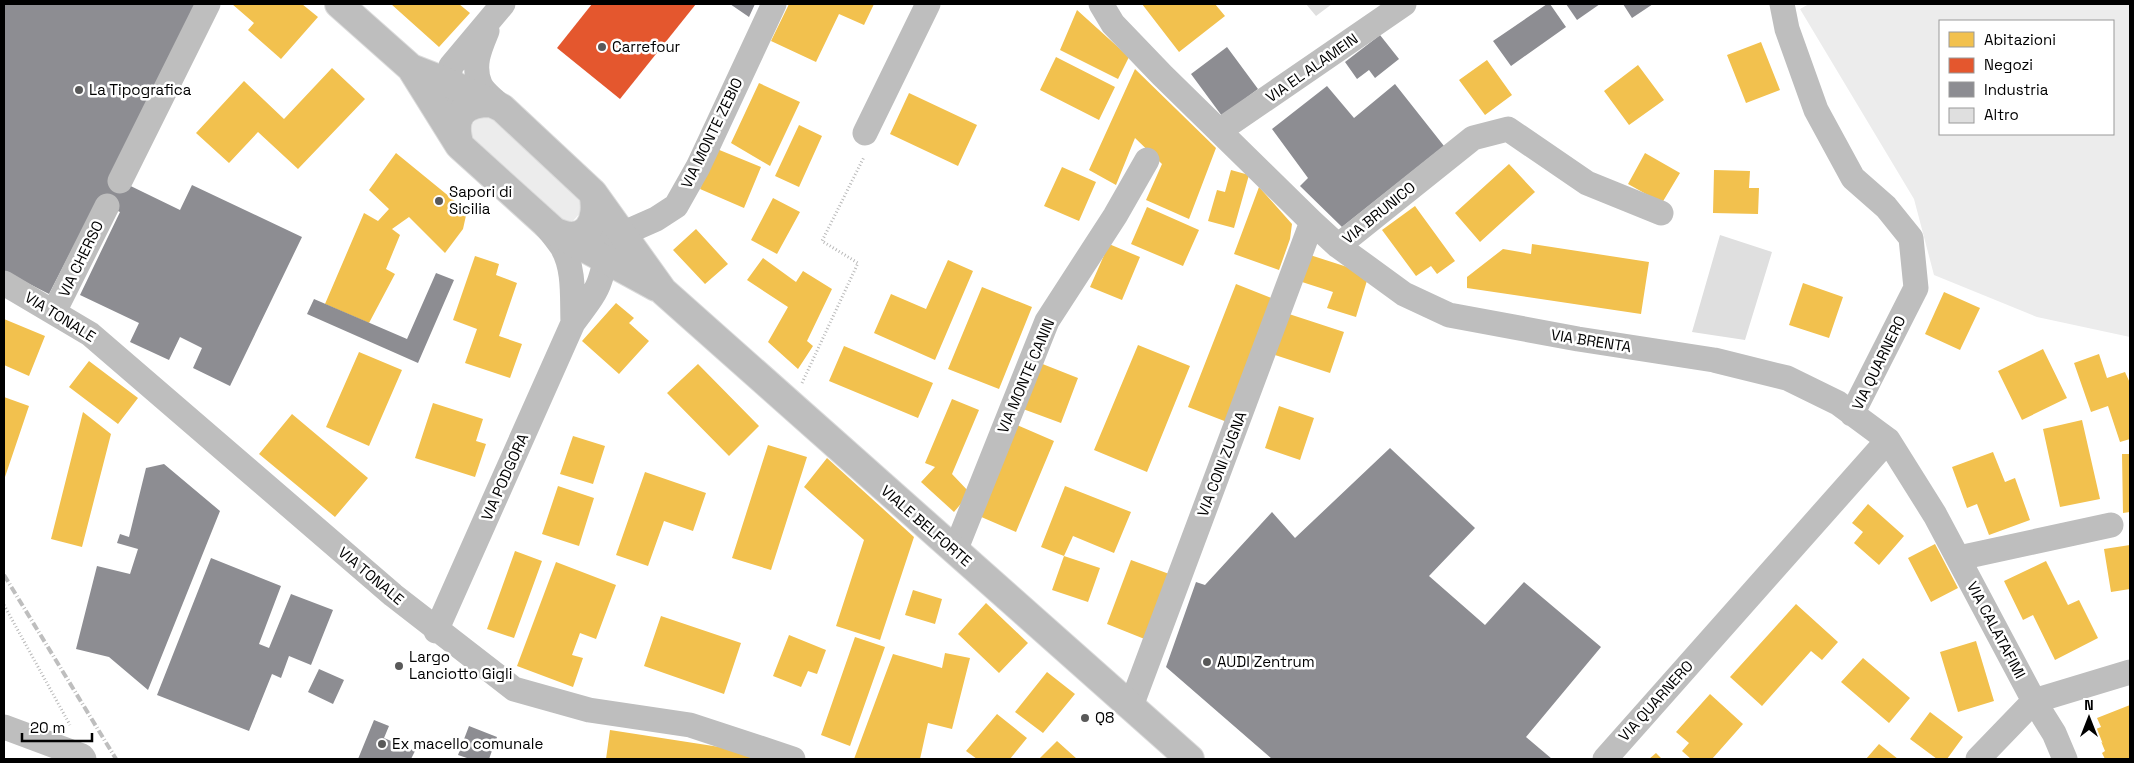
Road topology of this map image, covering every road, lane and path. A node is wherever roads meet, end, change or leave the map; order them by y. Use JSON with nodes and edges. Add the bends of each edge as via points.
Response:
{"nodes":[{"id":1,"x":208,"y":4,"type":"edge"},
{"id":2,"x":339,"y":4,"type":"edge"},
{"id":3,"x":774,"y":4,"type":"edge"},
{"id":4,"x":928,"y":4,"type":"edge"},
{"id":5,"x":1101,"y":4,"type":"edge"},
{"id":6,"x":1404,"y":4,"type":"edge"},
{"id":7,"x":1782,"y":4,"type":"edge"},
{"id":8,"x":498,"y":10,"type":"edge"},
{"id":9,"x":411,"y":68,"type":"junction"},
{"id":10,"x":447,"y":82,"type":"junction"},
{"id":11,"x":497,"y":105,"type":"junction"},
{"id":12,"x":1219,"y":131,"type":"junction"},
{"id":13,"x":865,"y":132,"type":"joint"},
{"id":14,"x":455,"y":139,"type":"junction"},
{"id":15,"x":1147,"y":160,"type":"dead end"},
{"id":16,"x":120,"y":181,"type":"dead end"},
{"id":17,"x":599,"y":201,"type":"junction"},
{"id":18,"x":107,"y":206,"type":"dead end"},
{"id":19,"x":1662,"y":214,"type":"dead end"},
{"id":20,"x":1312,"y":222,"type":"junction"},
{"id":21,"x":549,"y":227,"type":"junction"},
{"id":22,"x":622,"y":234,"type":"junction"},
{"id":23,"x":1338,"y":246,"type":"junction"},
{"id":24,"x":604,"y":258,"type":"junction"},
{"id":25,"x":4,"y":283,"type":"edge"},
{"id":26,"x":663,"y":291,"type":"junction"},
{"id":27,"x":54,"y":312,"type":"junction"},
{"id":28,"x":573,"y":323,"type":"junction"},
{"id":29,"x":791,"y":405,"type":"junction"},
{"id":30,"x":1852,"y":414,"type":"junction"},
{"id":31,"x":1888,"y":440,"type":"junction"},
{"id":32,"x":2111,"y":525,"type":"dead end"},
{"id":33,"x":955,"y":551,"type":"junction"},
{"id":34,"x":1960,"y":558,"type":"junction"},
{"id":35,"x":4,"y":605,"type":"edge"},
{"id":36,"x":436,"y":631,"type":"junction"},
{"id":37,"x":2130,"y":672,"type":"edge"},
{"id":38,"x":2034,"y":701,"type":"junction"},
{"id":39,"x":1131,"y":706,"type":"junction"},
{"id":40,"x":4,"y":727,"type":"edge"},
{"id":41,"x":83,"y":758,"type":"edge"},
{"id":42,"x":793,"y":759,"type":"edge"},
{"id":43,"x":1190,"y":759,"type":"edge"},
{"id":44,"x":1605,"y":759,"type":"edge"},
{"id":45,"x":1978,"y":759,"type":"edge"},
{"id":46,"x":2065,"y":759,"type":"edge"}],
"edges":[{"from":1,"to":16,"type":"street"},
{"from":2,"to":9,"type":"main road"},
{"from":3,"to":22,"type":"street","name":"VIA MONTE ZEBIO","via":[[698,167],[676,206]]},
{"from":4,"to":13,"type":"street"},
{"from":5,"to":12,"type":"street","name":"VIA BRUNICO","via":[[1113,24]]},
{"from":6,"to":12,"type":"street","name":"VIA EL ALAMEIN"},
{"from":7,"to":30,"type":"street","name":"VIA QUARNERO","via":[[1816,110],[1848,170],[1886,207],[1911,238],[1916,288]]},
{"from":8,"to":10,"type":"street","via":[[452,66]]},
{"from":8,"to":11,"type":"street","via":[[477,55],[480,86]]},
{"from":9,"to":10,"type":"main road"},
{"from":9,"to":14,"type":"main road"},
{"from":10,"to":11,"type":"main road"},
{"from":10,"to":14,"type":"street","via":[[444,112]]},
{"from":11,"to":14,"type":"main road","via":[[468,106],[457,122]]},
{"from":11,"to":17,"type":"main road","name":"VIALE BELFORTE"},
{"from":12,"to":20,"type":"street","name":"VIA BRUNICO"},
{"from":13,"to":29,"type":"path","via":[[873,139],[822,241],[858,263]]},
{"from":14,"to":21,"type":"main road","name":"VIALE BELFORTE"},
{"from":15,"to":33,"type":"street","name":"VIA MONTE CANIN","via":[[1047,321]]},
{"from":17,"to":21,"type":"main road","via":[[587,231],[564,236]]},
{"from":17,"to":22,"type":"main road","name":"VIALE BELFORTE"},
{"from":17,"to":24,"type":"street","name":"VIA PODGORA","via":[[608,234]]},
{"from":18,"to":27,"type":"street","name":"VIA CHERSO"},
{"from":19,"to":23,"type":"street","name":"VIA BRUNICO","via":[[1587,183],[1508,129],[1472,138]]},
{"from":20,"to":23,"type":"street","name":"VIA BRUNICO"},
{"from":20,"to":39,"type":"street","name":"VIA CONI ZUGNA"},
{"from":21,"to":24,"type":"main road","name":"VIALE BELFORTE"},
{"from":21,"to":28,"type":"street","name":"VIA PODGORA","via":[[569,265]]},
{"from":22,"to":26,"type":"main road","name":"VIALE BELFORTE"},
{"from":23,"to":30,"type":"street","name":"VIA BRENTA","via":[[1404,294],[1449,315],[1724,362],[1787,378],[1838,403]]},
{"from":24,"to":26,"type":"main road","name":"VIALE BELFORTE"},
{"from":24,"to":28,"type":"street","name":"VIA PODGORA","via":[[600,280]]},
{"from":25,"to":27,"type":"street","name":"VIA TONALE"},
{"from":26,"to":29,"type":"main road","name":"VIALE BELFORTE"},
{"from":27,"to":36,"type":"street","name":"VIA TONALE","via":[[90,334]]},
{"from":28,"to":36,"type":"street","name":"VIA PODGORA"},
{"from":29,"to":33,"type":"main road","name":"VIALE BELFORTE"},
{"from":30,"to":31,"type":"street","name":"VIA QUARNERO"},
{"from":31,"to":34,"type":"street","name":"VIA CALATAFIMI"},
{"from":31,"to":44,"type":"street","name":"VIA QUARNERO"},
{"from":32,"to":34,"type":"street"},
{"from":33,"to":39,"type":"main road","name":"VIALE BELFORTE"},
{"from":34,"to":38,"type":"street","name":"VIA CALATAFIMI"},
{"from":35,"to":41,"type":"path","via":[[58,700]]},
{"from":36,"to":42,"type":"street","name":"VIA TONALE","via":[[514,689],[589,710],[690,725]]},
{"from":37,"to":38,"type":"street"},
{"from":38,"to":45,"type":"street"},
{"from":38,"to":46,"type":"street","name":"VIA CALATAFIMI"},
{"from":39,"to":43,"type":"main road","name":"VIALE BELFORTE"},
{"from":40,"to":41,"type":"street"}]}
